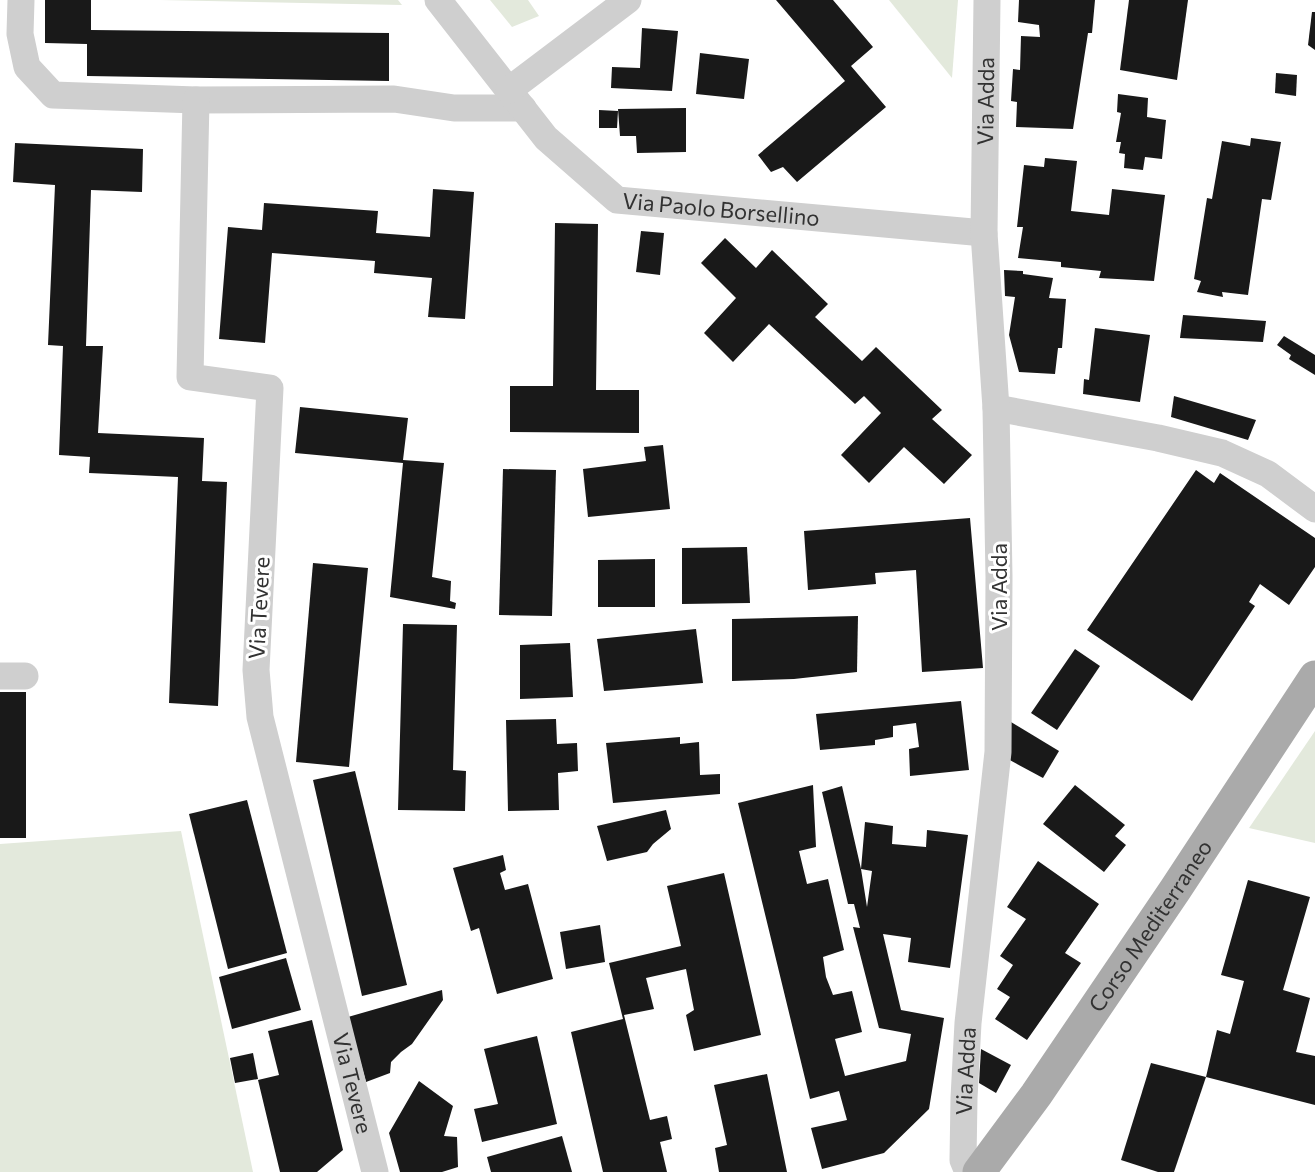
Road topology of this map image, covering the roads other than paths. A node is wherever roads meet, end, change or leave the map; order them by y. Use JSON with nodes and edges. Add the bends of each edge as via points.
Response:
{"nodes":[{"id":1,"x":21,"y":0,"type":"edge"},
{"id":2,"x":438,"y":0,"type":"edge"},
{"id":3,"x":628,"y":0,"type":"edge"},
{"id":4,"x":987,"y":0,"type":"edge"},
{"id":5,"x":516,"y":99,"type":"junction"},
{"id":6,"x":196,"y":100,"type":"junction"},
{"id":7,"x":984,"y":233,"type":"junction"},
{"id":8,"x":996,"y":408,"type":"junction"},
{"id":9,"x":1315,"y":510,"type":"edge"},
{"id":10,"x":1315,"y":676,"type":"edge"},
{"id":11,"x":375,"y":1172,"type":"edge"},
{"id":12,"x":969,"y":1172,"type":"edge"},
{"id":13,"x":980,"y":1172,"type":"edge"}],
"edges":[{"from":1,"to":6,"type":"street","via":[[20,34],[27,67],[52,95]]},
{"from":2,"to":5,"type":"street","name":"Via Paolo Borsellino"},
{"from":3,"to":5,"type":"street"},
{"from":4,"to":7,"type":"street","name":"Via Adda"},
{"from":5,"to":6,"type":"street","via":[[454,108],[394,99]]},
{"from":5,"to":7,"type":"street","name":"Via Paolo Borsellino","via":[[546,138],[617,200]]},
{"from":6,"to":11,"type":"street","name":"Via Tevere","via":[[190,377],[270,388],[256,670],[260,717]]},
{"from":7,"to":8,"type":"street","name":"Via Adda"},
{"from":8,"to":9,"type":"street","via":[[1222,453],[1268,474]]},
{"from":8,"to":12,"type":"street","name":"Via Adda","via":[[998,752],[968,1023],[963,1160]]},
{"from":10,"to":13,"type":"main road","name":"Corso Mediterraneo","via":[[1175,890]]}]}
